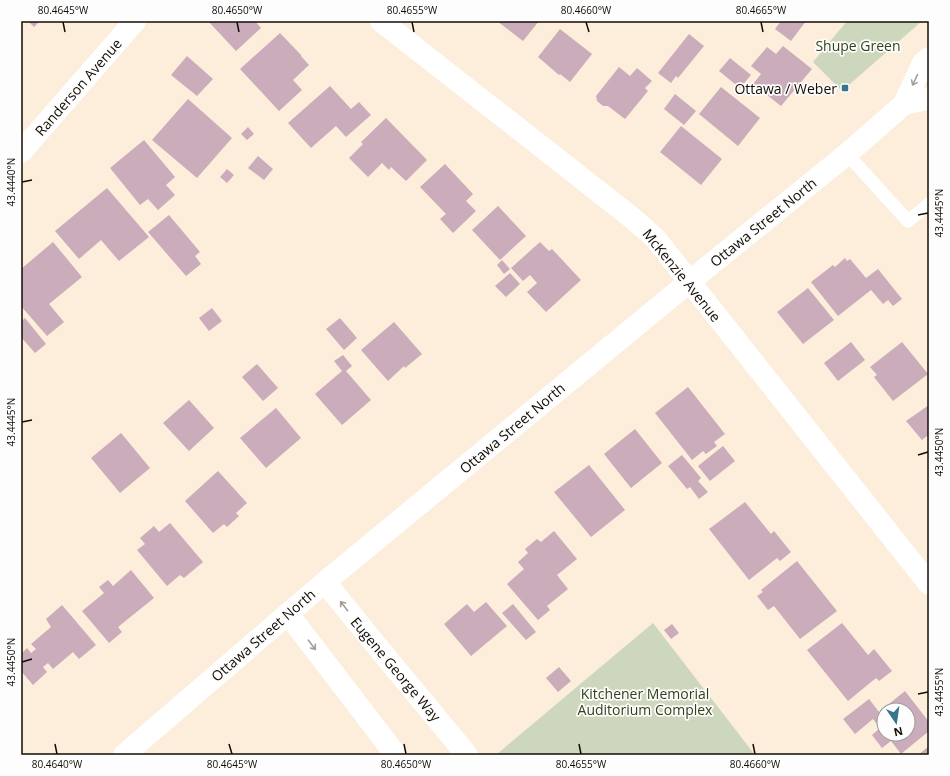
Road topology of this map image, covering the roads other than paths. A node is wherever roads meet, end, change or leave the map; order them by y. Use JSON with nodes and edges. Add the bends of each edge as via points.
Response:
{"nodes":[{"id":1,"x":135,"y":21,"type":"edge"},
{"id":2,"x":381,"y":21,"type":"edge"},
{"id":3,"x":929,"y":58,"type":"edge"},
{"id":4,"x":929,"y":98,"type":"edge"},
{"id":5,"x":904,"y":104,"type":"junction"},
{"id":6,"x":21,"y":152,"type":"edge"},
{"id":7,"x":847,"y":154,"type":"junction"},
{"id":8,"x":929,"y":204,"type":"edge"},
{"id":9,"x":689,"y":282,"type":"junction"},
{"id":10,"x":325,"y":582,"type":"junction"},
{"id":11,"x":929,"y":584,"type":"edge"},
{"id":12,"x":288,"y":614,"type":"junction"},
{"id":13,"x":124,"y":755,"type":"edge"},
{"id":14,"x":396,"y":755,"type":"edge"},
{"id":15,"x":468,"y":755,"type":"edge"}],
"edges":[{"from":1,"to":6,"type":"street","name":"Randerson Avenue"},
{"from":2,"to":9,"type":"street","name":"McKenzie Avenue","via":[[631,217],[655,238]]},
{"from":3,"to":5,"type":"street","name":"Ottawa Street North","one_way":true,"via":[[923,62]]},
{"from":4,"to":5,"type":"street","name":"Ottawa Street North"},
{"from":5,"to":7,"type":"street","name":"Ottawa Street North"},
{"from":7,"to":8,"type":"lane","via":[[908,221]]},
{"from":7,"to":9,"type":"street","name":"Ottawa Street North"},
{"from":9,"to":10,"type":"street","name":"Ottawa Street North"},
{"from":9,"to":11,"type":"street","name":"McKenzie Avenue"},
{"from":10,"to":12,"type":"street","name":"Ottawa Street North"},
{"from":15,"to":10,"type":"street","name":"Eugene George Way","one_way":true},
{"from":12,"to":13,"type":"street","name":"Ottawa Street North"},
{"from":12,"to":14,"type":"street","one_way":true}]}
